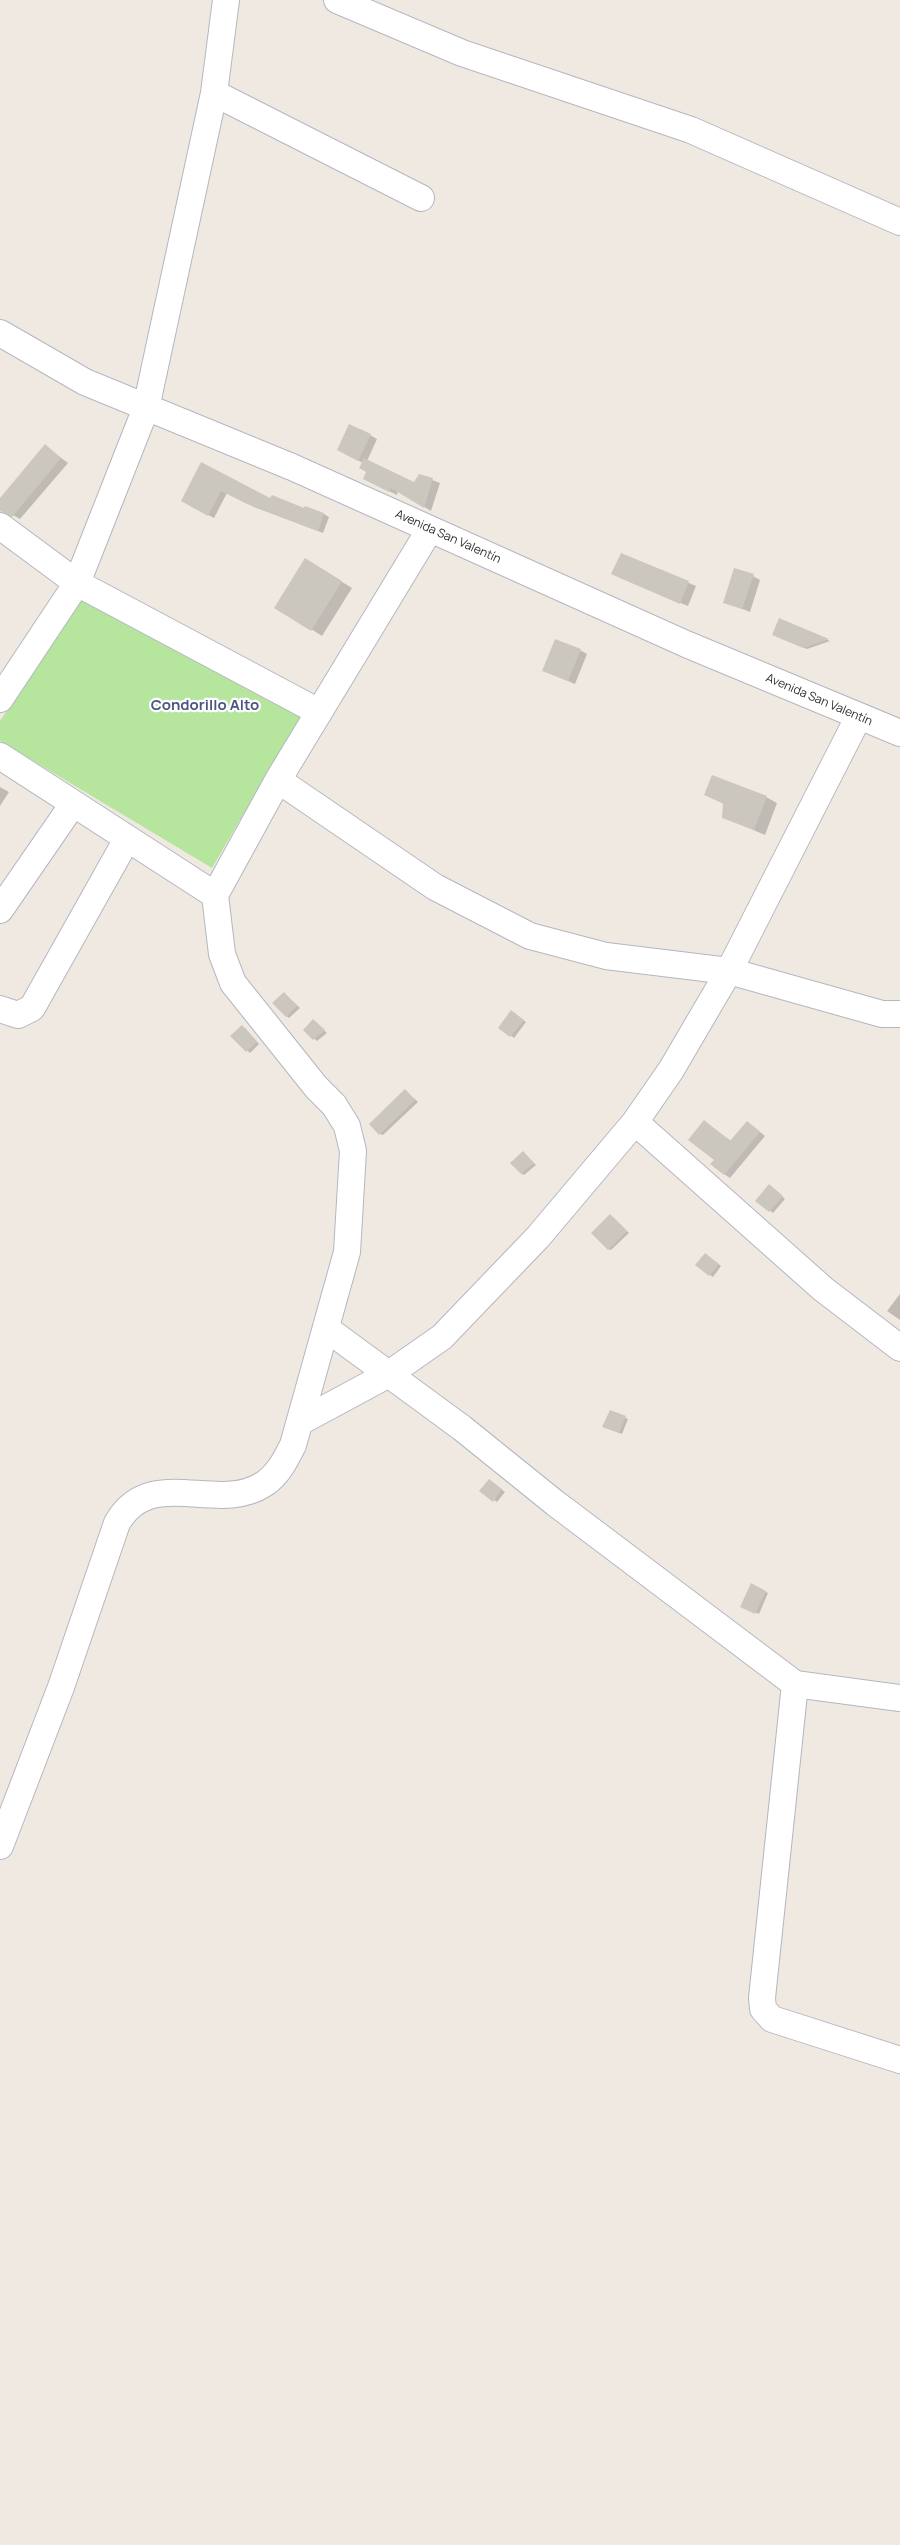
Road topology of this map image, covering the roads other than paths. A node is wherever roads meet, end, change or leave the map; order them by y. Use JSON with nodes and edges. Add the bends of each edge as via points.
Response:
{"nodes":[{"id":1,"x":226,"y":0,"type":"edge"},
{"id":2,"x":337,"y":0,"type":"edge"},
{"id":3,"x":214,"y":93,"type":"junction"},
{"id":4,"x":421,"y":198,"type":"dead end"},
{"id":5,"x":900,"y":222,"type":"edge"},
{"id":6,"x":0,"y":333,"type":"edge"},
{"id":7,"x":146,"y":408,"type":"junction"},
{"id":8,"x":0,"y":526,"type":"edge"},
{"id":9,"x":430,"y":529,"type":"junction"},
{"id":10,"x":77,"y":583,"type":"junction"},
{"id":11,"x":0,"y":699,"type":"edge"},
{"id":12,"x":319,"y":712,"type":"junction"},
{"id":13,"x":859,"y":716,"type":"junction"},
{"id":14,"x":900,"y":734,"type":"edge"},
{"id":15,"x":0,"y":756,"type":"edge"},
{"id":16,"x":278,"y":780,"type":"junction"},
{"id":17,"x":73,"y":804,"type":"junction"},
{"id":18,"x":127,"y":839,"type":"junction"},
{"id":19,"x":215,"y":896,"type":"junction"},
{"id":20,"x":0,"y":910,"type":"edge"},
{"id":21,"x":729,"y":971,"type":"junction"},
{"id":22,"x":0,"y":1009,"type":"edge"},
{"id":23,"x":900,"y":1014,"type":"edge"},
{"id":24,"x":635,"y":1122,"type":"junction"},
{"id":25,"x":327,"y":1329,"type":"junction"},
{"id":26,"x":900,"y":1348,"type":"edge"},
{"id":27,"x":389,"y":1374,"type":"junction"},
{"id":28,"x":300,"y":1422,"type":"junction"},
{"id":29,"x":795,"y":1684,"type":"junction"},
{"id":30,"x":900,"y":1698,"type":"edge"},
{"id":31,"x":0,"y":1846,"type":"edge"},
{"id":32,"x":900,"y":2060,"type":"edge"}],
"edges":[{"from":1,"to":3,"type":"street"},
{"from":2,"to":5,"type":"street","via":[[462,53],[691,130]]},
{"from":3,"to":4,"type":"street"},
{"from":3,"to":7,"type":"street"},
{"from":6,"to":7,"type":"street","name":"Avenida San Valentín","via":[[85,382]]},
{"from":7,"to":9,"type":"street","name":"Avenida San Valentín","via":[[292,466]]},
{"from":7,"to":10,"type":"street"},
{"from":8,"to":10,"type":"street"},
{"from":9,"to":12,"type":"street"},
{"from":9,"to":13,"type":"street","name":"Avenida San Valentín","via":[[686,644]]},
{"from":10,"to":11,"type":"street"},
{"from":10,"to":12,"type":"street"},
{"from":12,"to":16,"type":"street"},
{"from":13,"to":14,"type":"street","name":"Avenida San Valentín"},
{"from":13,"to":21,"type":"street"},
{"from":15,"to":17,"type":"street"},
{"from":16,"to":19,"type":"street"},
{"from":16,"to":21,"type":"street","via":[[435,887],[530,936],[606,956]]},
{"from":17,"to":18,"type":"street"},
{"from":17,"to":20,"type":"street"},
{"from":18,"to":19,"type":"street"},
{"from":18,"to":22,"type":"street","via":[[32,1008],[18,1015]]},
{"from":19,"to":25,"type":"street","via":[[222,954],[233,983],[316,1088],[334,1104],[349,1134],[353,1151],[347,1252]]},
{"from":21,"to":23,"type":"street","via":[[882,1014]]},
{"from":21,"to":24,"type":"street","via":[[671,1070]]},
{"from":24,"to":26,"type":"street","via":[[822,1289]]},
{"from":24,"to":27,"type":"street","via":[[538,1237],[442,1337]]},
{"from":25,"to":27,"type":"street"},
{"from":25,"to":28,"type":"street"},
{"from":27,"to":28,"type":"street"},
{"from":27,"to":29,"type":"street"},
{"from":28,"to":31,"type":"street","via":[[282,1466],[265,1484],[242,1495],[149,1494],[124,1510]]},
{"from":29,"to":30,"type":"street"},
{"from":29,"to":32,"type":"street","via":[[762,1998],[764,2009],[772,2019]]}]}
